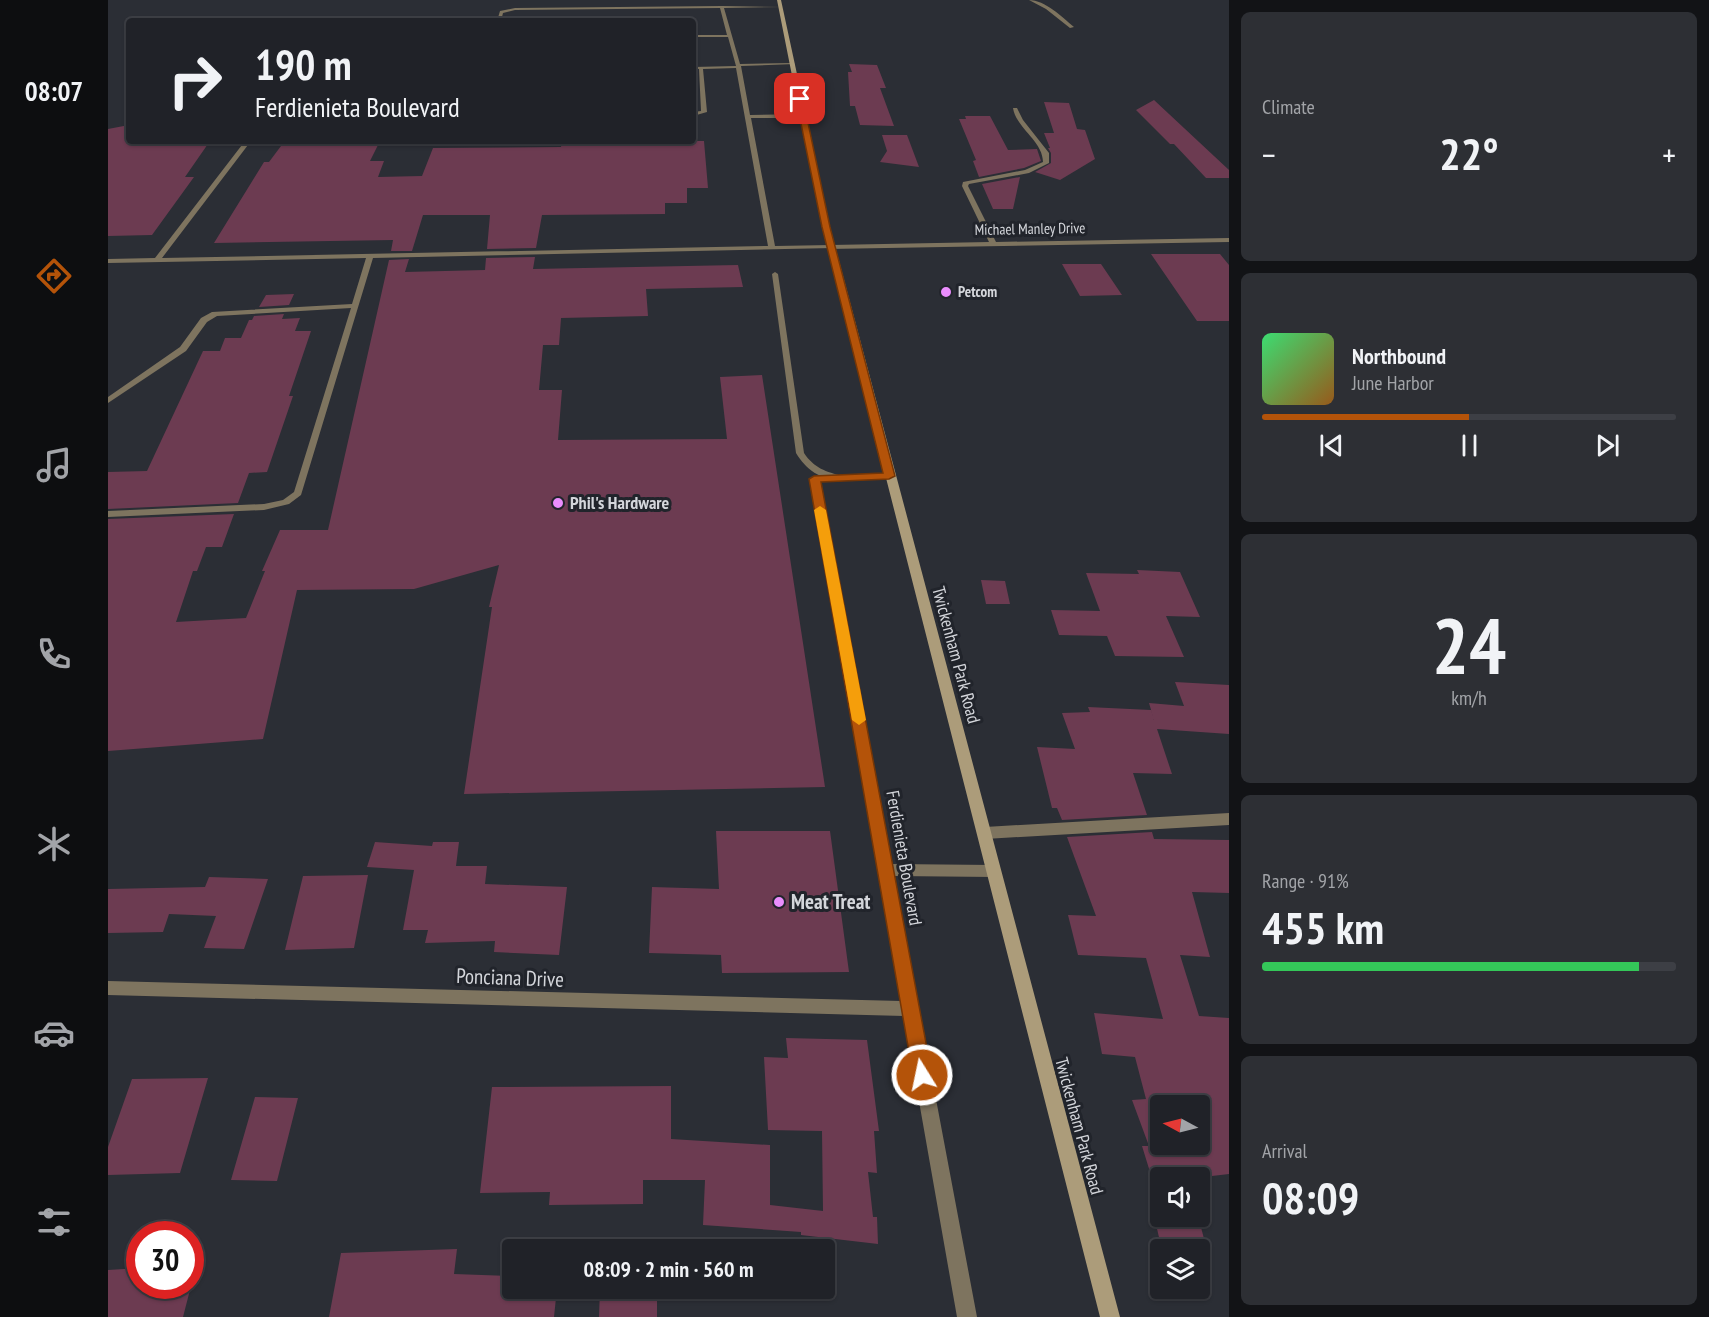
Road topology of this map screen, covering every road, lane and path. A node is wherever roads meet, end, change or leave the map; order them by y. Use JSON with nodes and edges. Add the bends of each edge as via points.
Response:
{"nodes":[{"id":1,"x":1031,"y":0,"type":"edge"},
{"id":2,"x":1188,"y":0,"type":"edge"},
{"id":3,"x":1200,"y":2,"type":"dead end"},
{"id":4,"x":780,"y":3,"type":"edge"},
{"id":5,"x":722,"y":7,"type":"junction"},
{"id":6,"x":500,"y":18,"type":"edge"},
{"id":7,"x":1072,"y":27,"type":"dead end"},
{"id":8,"x":696,"y":36,"type":"edge"},
{"id":9,"x":730,"y":36,"type":"junction"},
{"id":10,"x":793,"y":64,"type":"junction"},
{"id":11,"x":738,"y":66,"type":"junction"},
{"id":12,"x":696,"y":68,"type":"edge"},
{"id":13,"x":701,"y":68,"type":"junction"},
{"id":14,"x":1015,"y":109,"type":"dead end"},
{"id":15,"x":696,"y":113,"type":"edge"},
{"id":16,"x":803,"y":116,"type":"junction"},
{"id":17,"x":747,"y":117,"type":"junction"},
{"id":18,"x":246,"y":144,"type":"edge"},
{"id":19,"x":1229,"y":240,"type":"edge"},
{"id":20,"x":993,"y":243,"type":"junction"},
{"id":21,"x":831,"y":247,"type":"junction"},
{"id":22,"x":772,"y":248,"type":"junction"},
{"id":23,"x":370,"y":256,"type":"junction"},
{"id":24,"x":108,"y":261,"type":"edge"},
{"id":25,"x":156,"y":261,"type":"junction"},
{"id":26,"x":775,"y":274,"type":"dead end"},
{"id":27,"x":356,"y":306,"type":"junction"},
{"id":28,"x":108,"y":401,"type":"edge"},
{"id":29,"x":889,"y":476,"type":"junction"},
{"id":30,"x":840,"y":478,"type":"junction"},
{"id":31,"x":108,"y":514,"type":"edge"},
{"id":32,"x":1229,"y":819,"type":"edge"},
{"id":33,"x":985,"y":833,"type":"junction"},
{"id":34,"x":887,"y":870,"type":"junction"},
{"id":35,"x":994,"y":871,"type":"junction"},
{"id":36,"x":108,"y":988,"type":"edge"},
{"id":37,"x":910,"y":1009,"type":"junction"},
{"id":38,"x":967,"y":1317,"type":"edge"},
{"id":39,"x":1110,"y":1317,"type":"edge"}],
"edges":[{"from":1,"to":7,"type":"lane"},
{"from":2,"to":3,"type":"street"},
{"from":4,"to":5,"type":"lane"},
{"from":4,"to":10,"type":"main road","name":"Twickenham Park Road"},
{"from":5,"to":6,"type":"lane","via":[[515,9],[501,12]]},
{"from":5,"to":9,"type":"lane"},
{"from":8,"to":9,"type":"lane"},
{"from":9,"to":11,"type":"lane"},
{"from":10,"to":11,"type":"lane"},
{"from":10,"to":16,"type":"main road","name":"Twickenham Park Road"},
{"from":11,"to":13,"type":"lane"},
{"from":11,"to":17,"type":"lane"},
{"from":12,"to":13,"type":"lane"},
{"from":13,"to":15,"type":"lane","via":[[704,112]]},
{"from":14,"to":20,"type":"street","via":[[1047,158],[1027,172],[966,182]]},
{"from":16,"to":17,"type":"lane"},
{"from":16,"to":21,"type":"main road","name":"Twickenham Park Road"},
{"from":17,"to":22,"type":"lane"},
{"from":18,"to":25,"type":"lane"},
{"from":19,"to":20,"type":"street","name":"Michael Manley Drive"},
{"from":20,"to":21,"type":"street","name":"Michael Manley Drive"},
{"from":21,"to":22,"type":"lane"},
{"from":21,"to":29,"type":"main road","name":"Twickenham Park Road"},
{"from":22,"to":23,"type":"lane"},
{"from":23,"to":25,"type":"lane"},
{"from":23,"to":27,"type":"lane"},
{"from":24,"to":25,"type":"lane"},
{"from":26,"to":30,"type":"lane","via":[[800,453],[807,465]]},
{"from":27,"to":28,"type":"lane","via":[[214,314],[204,320],[183,349]]},
{"from":27,"to":31,"type":"lane","via":[[298,493],[286,502],[264,507]]},
{"from":29,"to":30,"type":"street","name":"Ferdienieta Boulevard"},
{"from":29,"to":33,"type":"main road","name":"Twickenham Park Road"},
{"from":30,"to":34,"type":"street","name":"Ferdienieta Boulevard","via":[[814,479]]},
{"from":32,"to":33,"type":"street"},
{"from":33,"to":35,"type":"main road","name":"Twickenham Park Road"},
{"from":34,"to":35,"type":"street"},
{"from":34,"to":37,"type":"street","name":"Ferdienieta Boulevard"},
{"from":35,"to":39,"type":"main road","name":"Twickenham Park Road"},
{"from":36,"to":37,"type":"street","name":"Ponciana Drive"},
{"from":37,"to":38,"type":"street","name":"Ferdienieta Boulevard"}]}
